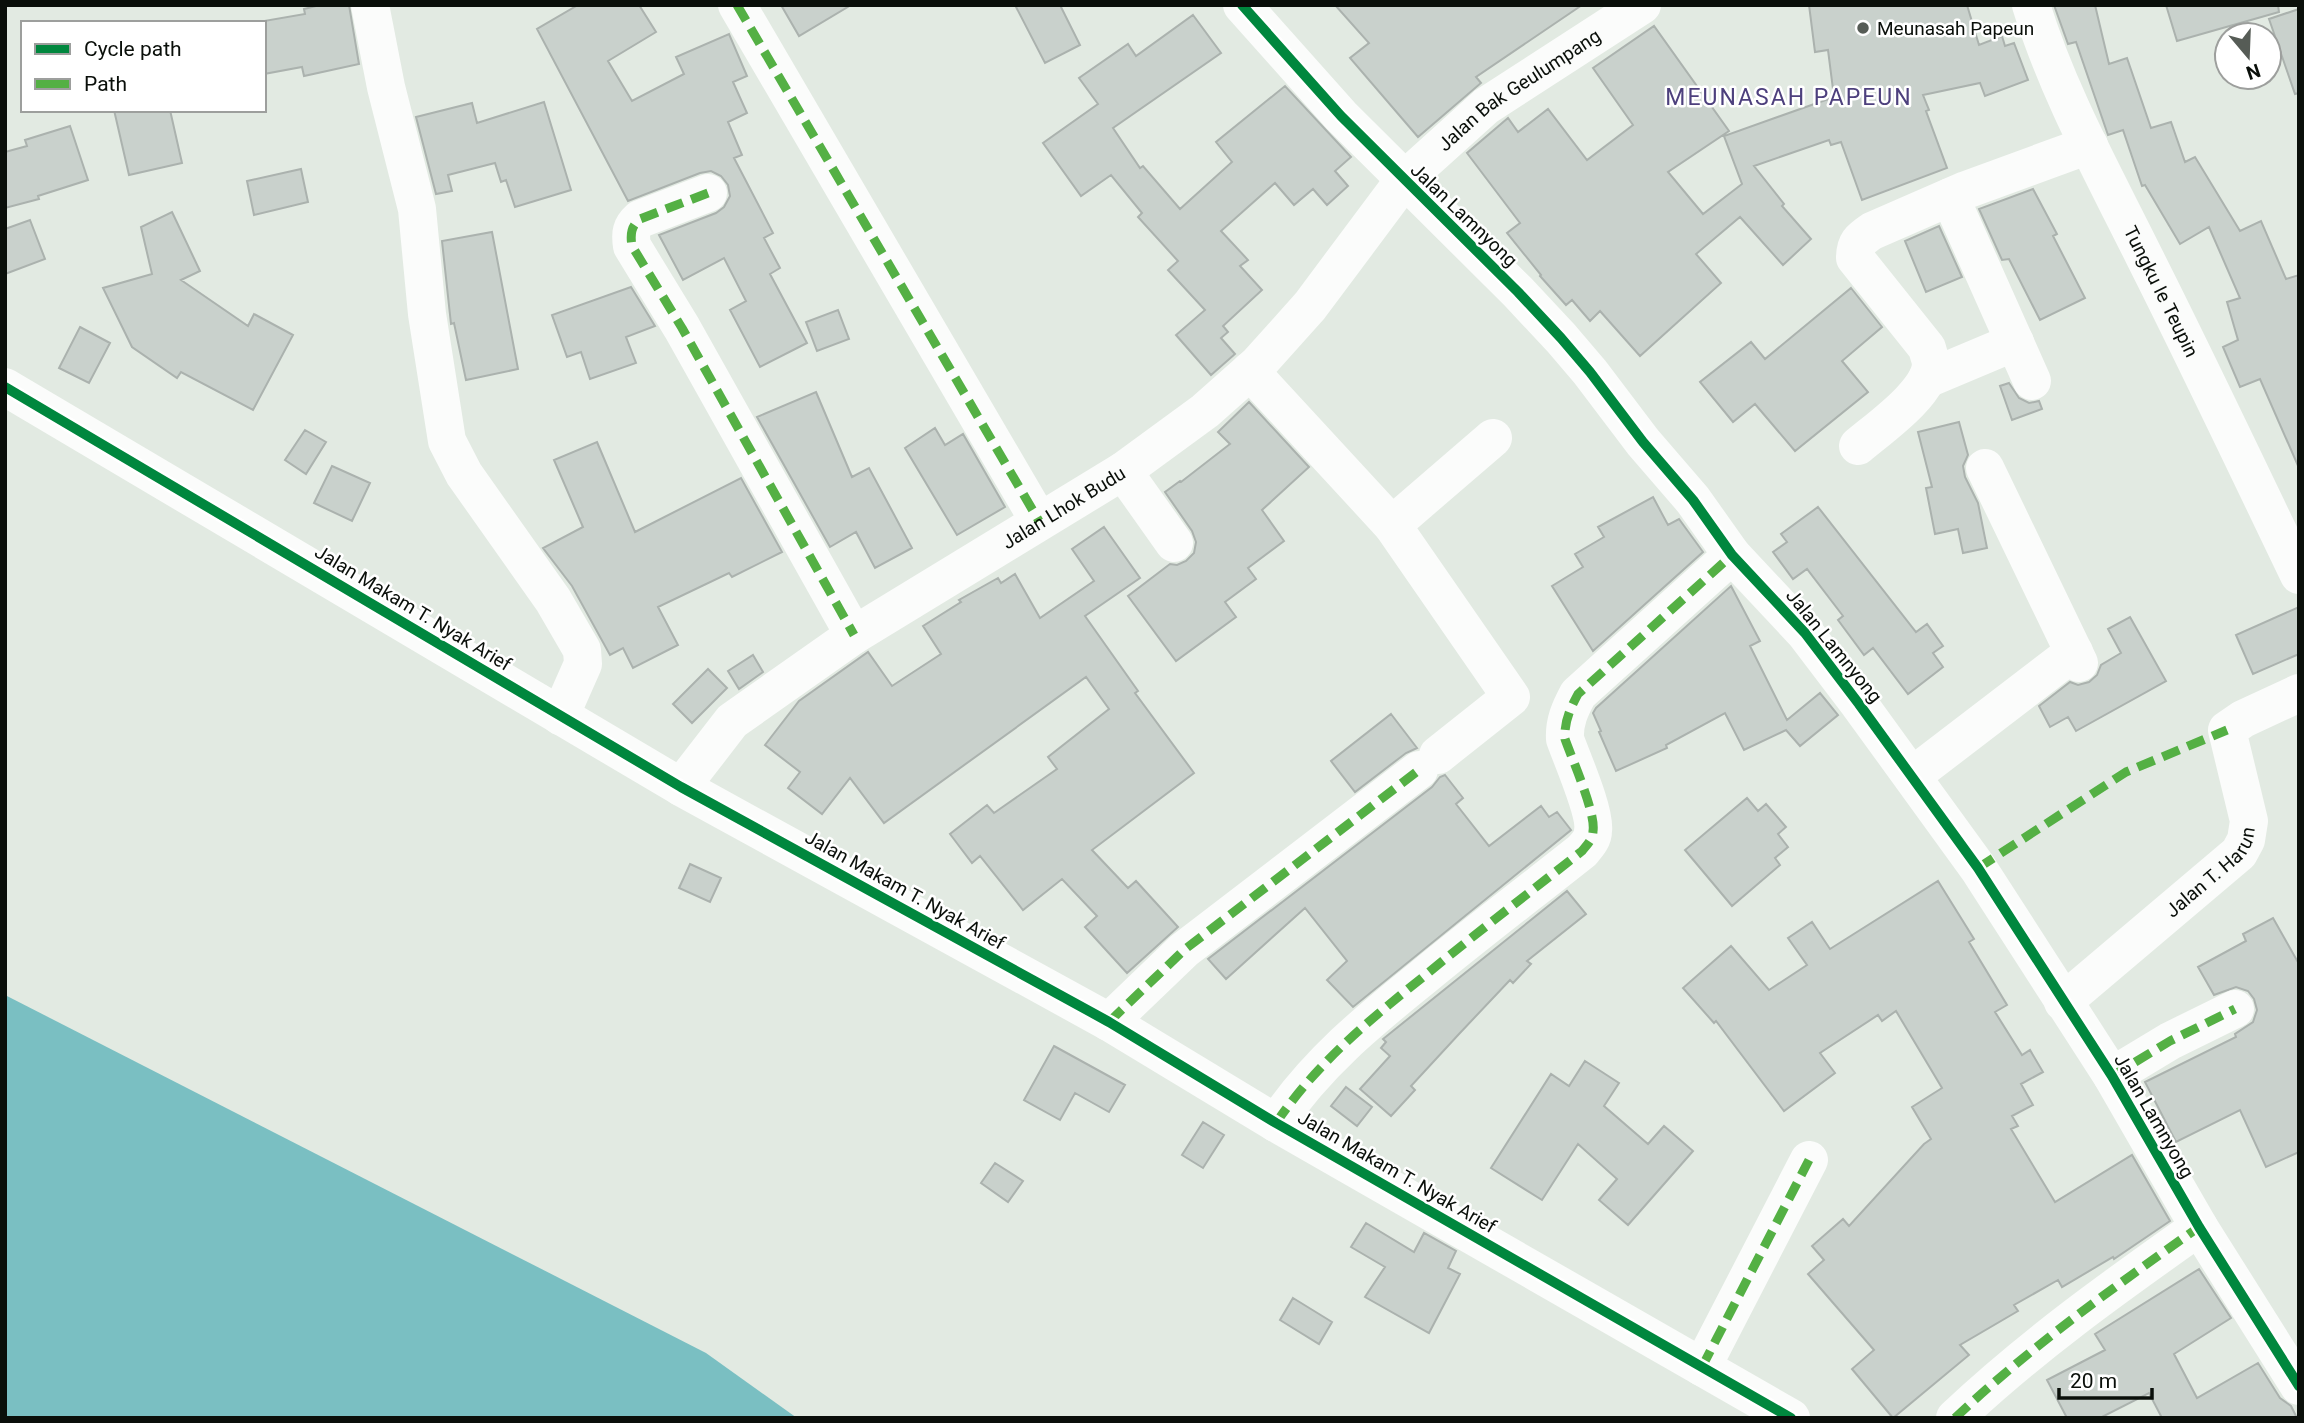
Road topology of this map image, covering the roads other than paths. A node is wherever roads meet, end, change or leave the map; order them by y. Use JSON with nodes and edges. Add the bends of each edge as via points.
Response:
{"nodes":[{"id":1,"x":370,"y":5,"type":"edge"},
{"id":2,"x":737,"y":5,"type":"edge"},
{"id":3,"x":1242,"y":5,"type":"edge"},
{"id":4,"x":1642,"y":5,"type":"edge"},
{"id":5,"x":2031,"y":5,"type":"edge"},
{"id":6,"x":2089,"y":145,"type":"junction"},
{"id":7,"x":1404,"y":180,"type":"junction"},
{"id":8,"x":708,"y":193,"type":"dead end"},
{"id":9,"x":1950,"y":197,"type":"junction"},
{"id":10,"x":2015,"y":342,"type":"junction"},
{"id":11,"x":1250,"y":371,"type":"junction"},
{"id":12,"x":1927,"y":379,"type":"junction"},
{"id":13,"x":2032,"y":381,"type":"dead end"},
{"id":14,"x":5,"y":387,"type":"edge"},
{"id":15,"x":1493,"y":438,"type":"dead end"},
{"id":16,"x":1858,"y":446,"type":"dead end"},
{"id":17,"x":1985,"y":468,"type":"dead end"},
{"id":18,"x":1123,"y":471,"type":"junction"},
{"id":19,"x":1039,"y":521,"type":"junction"},
{"id":20,"x":1392,"y":525,"type":"junction"},
{"id":21,"x":1174,"y":543,"type":"dead end"},
{"id":22,"x":1732,"y":555,"type":"junction"},
{"id":23,"x":2299,"y":575,"type":"edge"},
{"id":24,"x":854,"y":635,"type":"junction"},
{"id":25,"x":2299,"y":693,"type":"edge"},
{"id":26,"x":560,"y":716,"type":"junction"},
{"id":27,"x":1912,"y":776,"type":"junction"},
{"id":28,"x":681,"y":788,"type":"junction"},
{"id":29,"x":2063,"y":1002,"type":"junction"},
{"id":30,"x":2235,"y":1009,"type":"dead end"},
{"id":31,"x":1109,"y":1022,"type":"junction"},
{"id":32,"x":2112,"y":1076,"type":"junction"},
{"id":33,"x":1276,"y":1123,"type":"junction"},
{"id":34,"x":1809,"y":1160,"type":"dead end"},
{"id":35,"x":2199,"y":1227,"type":"junction"},
{"id":36,"x":1702,"y":1367,"type":"junction"},
{"id":37,"x":2296,"y":1376,"type":"edge"},
{"id":38,"x":1791,"y":1418,"type":"edge"},
{"id":39,"x":1955,"y":1418,"type":"edge"}],
"edges":[{"from":1,"to":26,"type":"street","via":[[417,209],[427,314],[447,441],[464,474],[553,600],[582,650],[583,664]]},
{"from":2,"to":19,"type":"street"},
{"from":3,"to":7,"type":"street","name":"Jalan Lamnyong"},
{"from":4,"to":7,"type":"street","name":"Jalan Bak Geulumpang","via":[[1486,106]]},
{"from":5,"to":6,"type":"street","name":"Tungku Ie Teupin","via":[[2045,51]]},
{"from":6,"to":9,"type":"street"},
{"from":6,"to":23,"type":"street","name":"Tungku Ie Teupin"},
{"from":7,"to":11,"type":"street","name":"Jalan Lhok Budu","via":[[1310,306]]},
{"from":7,"to":22,"type":"street","name":"Jalan Lamnyong","via":[[1561,338]]},
{"from":8,"to":24,"type":"street","via":[[640,219],[630,235],[632,246]]},
{"from":9,"to":10,"type":"street"},
{"from":9,"to":12,"type":"street","via":[[1872,231],[1855,247],[1855,258],[1927,348],[1931,364]]},
{"from":10,"to":12,"type":"street"},
{"from":10,"to":13,"type":"street"},
{"from":11,"to":18,"type":"street","name":"Jalan Lhok Budu","via":[[1205,411]]},
{"from":11,"to":20,"type":"street"},
{"from":12,"to":16,"type":"street","via":[[1914,397]]},
{"from":14,"to":26,"type":"street","name":"Jalan Makam T. Nyak Arief"},
{"from":15,"to":20,"type":"street"},
{"from":17,"to":27,"type":"street","via":[[2076,658]]},
{"from":18,"to":19,"type":"street","name":"Jalan Lhok Budu"},
{"from":18,"to":21,"type":"street"},
{"from":19,"to":24,"type":"street","name":"Jalan Lhok Budu"},
{"from":20,"to":31,"type":"street","via":[[1511,698],[1184,950]]},
{"from":22,"to":27,"type":"street","name":"Jalan Lamnyong","via":[[1805,633]]},
{"from":22,"to":33,"type":"street","via":[[1578,694],[1564,727],[1594,831],[1582,851],[1367,1022],[1322,1064]]},
{"from":24,"to":28,"type":"street","name":"Jalan Lhok Budu","via":[[732,721]]},
{"from":25,"to":29,"type":"street","name":"Jalan T. Harun","via":[[2227,730],[2249,821],[2239,853]]},
{"from":26,"to":28,"type":"street","name":"Jalan Makam T. Nyak Arief"},
{"from":27,"to":29,"type":"street","name":"Jalan Lamnyong"},
{"from":28,"to":31,"type":"street","name":"Jalan Makam T. Nyak Arief"},
{"from":29,"to":32,"type":"street","name":"Jalan Lamnyong"},
{"from":30,"to":32,"type":"street"},
{"from":31,"to":33,"type":"street","name":"Jalan Makam T. Nyak Arief"},
{"from":32,"to":35,"type":"street","name":"Jalan Lamnyong"},
{"from":33,"to":36,"type":"street","name":"Jalan Makam T. Nyak Arief"},
{"from":34,"to":36,"type":"street"},
{"from":35,"to":37,"type":"street","name":"Jalan Lamnyong"},
{"from":35,"to":39,"type":"street","via":[[2051,1336]]},
{"from":36,"to":38,"type":"street","name":"Jalan Makam T. Nyak Arief"}]}
